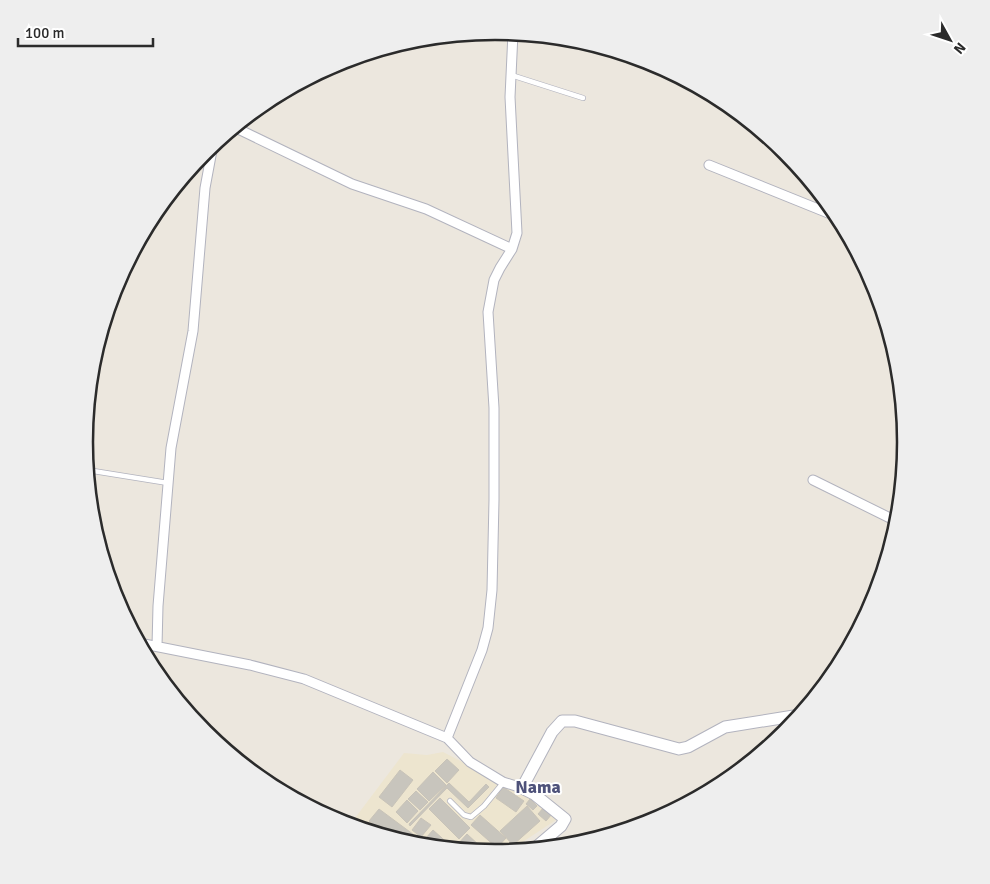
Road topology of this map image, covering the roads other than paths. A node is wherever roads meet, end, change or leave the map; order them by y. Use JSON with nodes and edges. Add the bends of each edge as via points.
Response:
{"nodes":[{"id":1,"x":512,"y":41,"type":"edge"},
{"id":2,"x":510,"y":74,"type":"junction"},
{"id":3,"x":583,"y":98,"type":"dead end"},
{"id":4,"x":241,"y":130,"type":"edge"},
{"id":5,"x":210,"y":159,"type":"edge"},
{"id":6,"x":709,"y":165,"type":"dead end"},
{"id":7,"x":824,"y":211,"type":"edge"},
{"id":8,"x":512,"y":249,"type":"junction"},
{"id":9,"x":94,"y":471,"type":"edge"},
{"id":10,"x":813,"y":480,"type":"dead end"},
{"id":11,"x":168,"y":483,"type":"junction"},
{"id":12,"x":889,"y":518,"type":"edge"},
{"id":13,"x":148,"y":644,"type":"edge"},
{"id":14,"x":157,"y":646,"type":"junction"},
{"id":15,"x":788,"y":717,"type":"edge"},
{"id":16,"x":447,"y":738,"type":"junction"},
{"id":17,"x":504,"y":782,"type":"junction"},
{"id":18,"x":522,"y":788,"type":"junction"},
{"id":19,"x":450,"y":800,"type":"dead end"},
{"id":20,"x":543,"y":841,"type":"edge"}],
"edges":[{"from":1,"to":2,"type":"street"},
{"from":2,"to":3,"type":"lane"},
{"from":2,"to":8,"type":"street","via":[[517,218]]},
{"from":4,"to":8,"type":"street","via":[[352,184],[426,209]]},
{"from":5,"to":11,"type":"street","via":[[193,331],[173,432]]},
{"from":6,"to":7,"type":"street"},
{"from":8,"to":16,"type":"street","via":[[494,280],[488,312],[494,408],[492,590],[488,628]]},
{"from":9,"to":11,"type":"lane"},
{"from":10,"to":12,"type":"street"},
{"from":11,"to":14,"type":"street"},
{"from":13,"to":14,"type":"street"},
{"from":14,"to":16,"type":"street","via":[[304,679]]},
{"from":15,"to":18,"type":"street","via":[[725,727],[679,749],[575,721],[562,721],[552,732]]},
{"from":16,"to":17,"type":"street","via":[[470,762]]},
{"from":17,"to":18,"type":"street"},
{"from":17,"to":19,"type":"lane","via":[[472,817],[464,815]]},
{"from":18,"to":20,"type":"street","via":[[564,819],[561,826]]}]}
